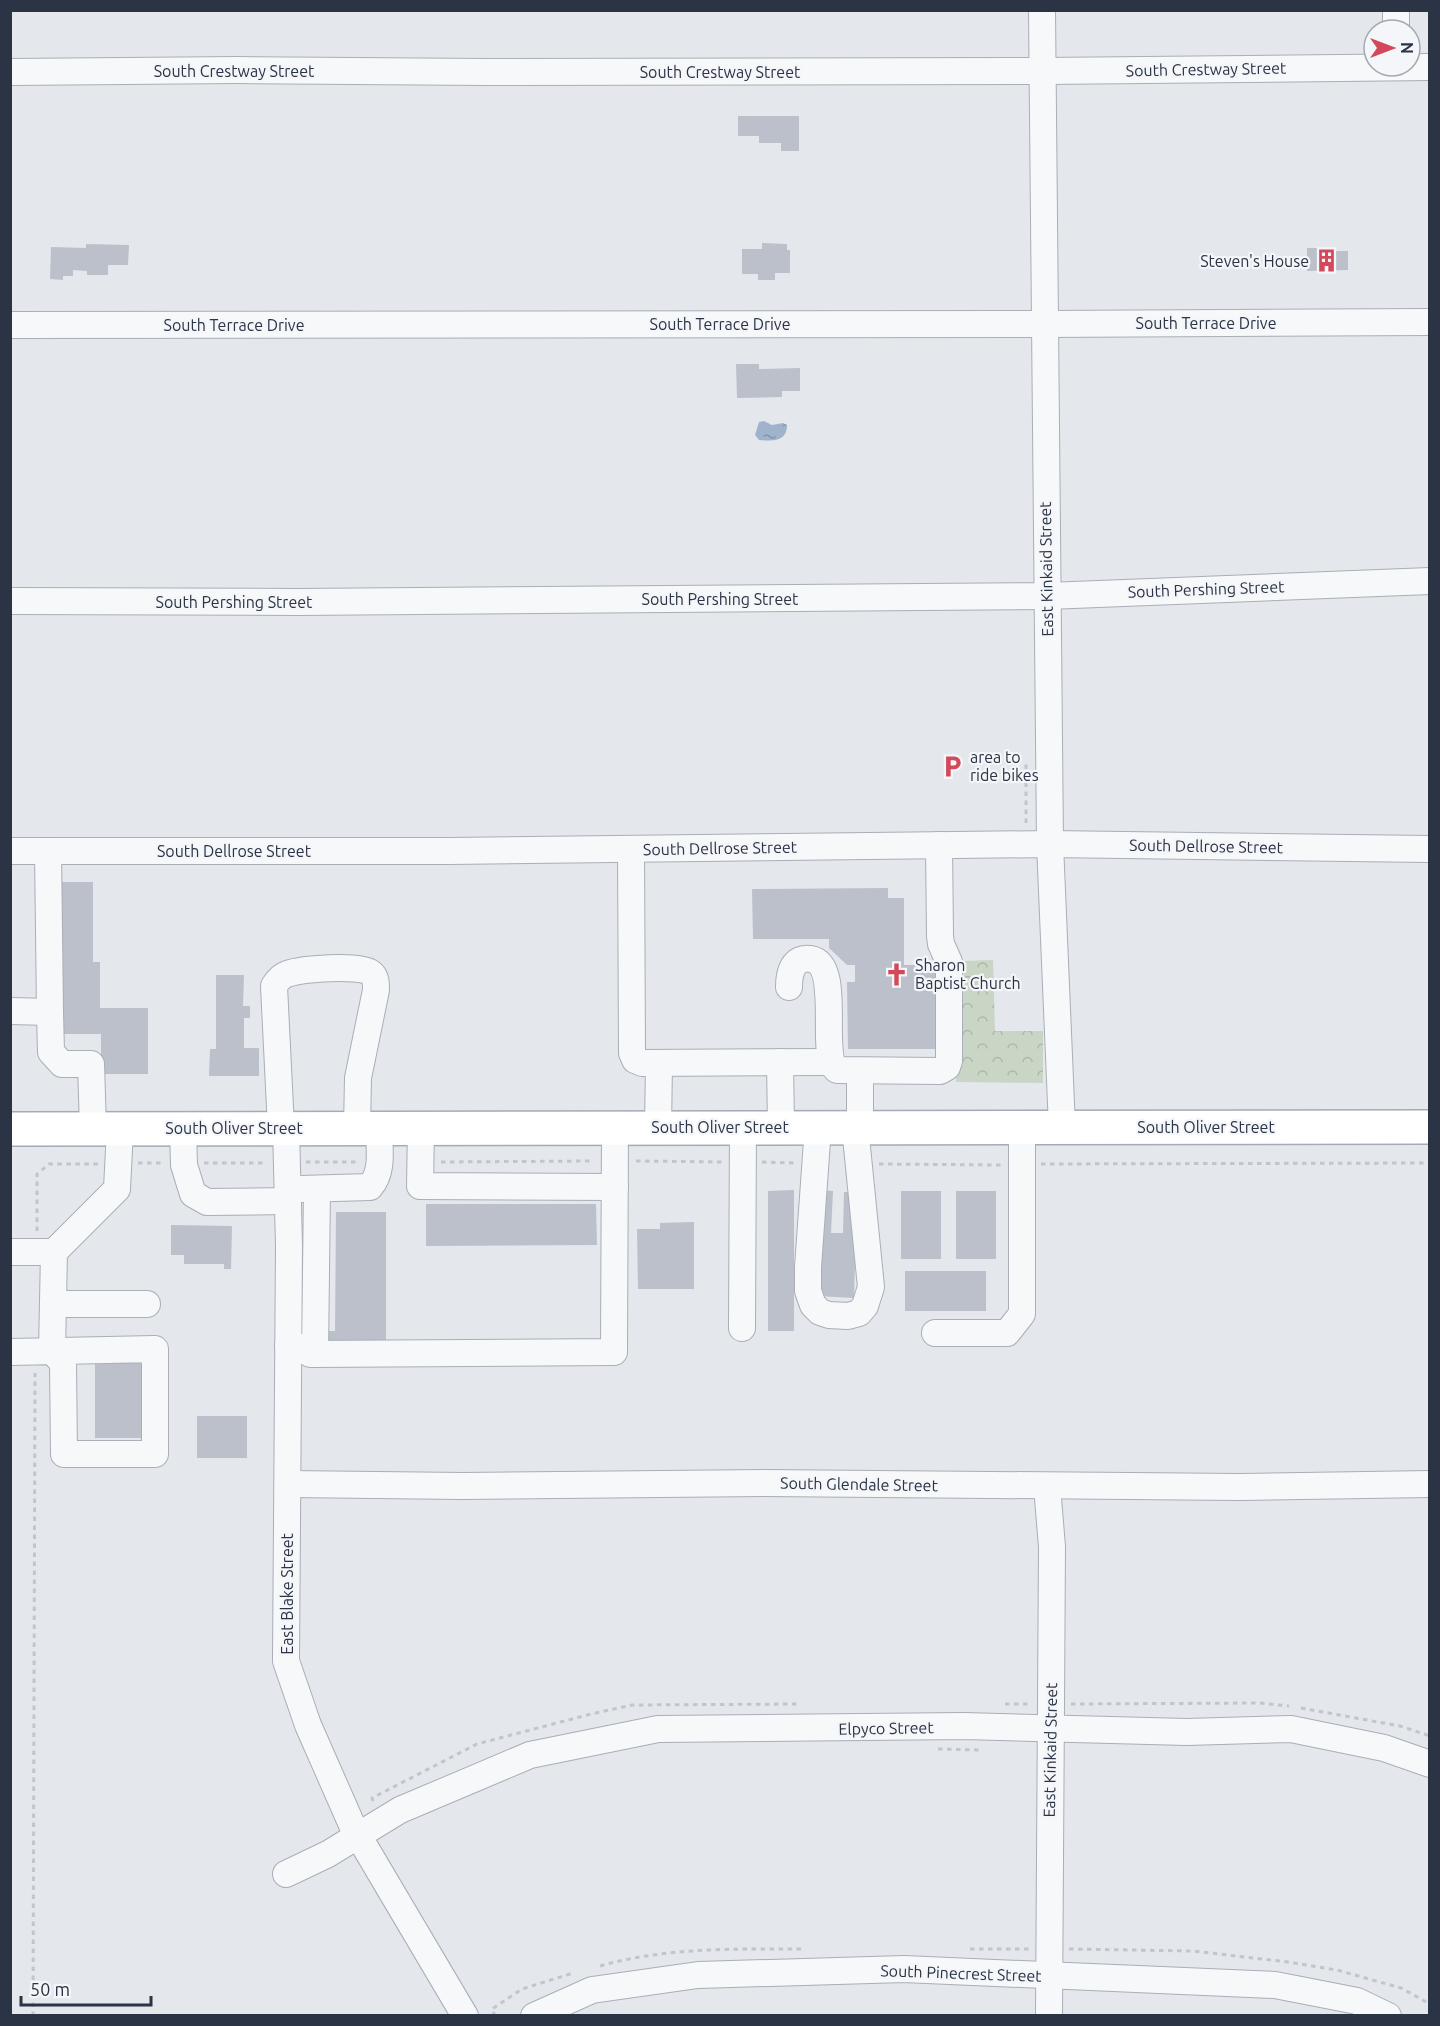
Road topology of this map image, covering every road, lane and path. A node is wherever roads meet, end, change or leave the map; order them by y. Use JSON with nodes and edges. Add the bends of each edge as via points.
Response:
{"nodes":[{"id":1,"x":1042,"y":10,"type":"edge"},
{"id":2,"x":1362,"y":67,"type":"edge"},
{"id":3,"x":1042,"y":71,"type":"junction"},
{"id":4,"x":10,"y":72,"type":"edge"},
{"id":5,"x":1430,"y":322,"type":"edge"},
{"id":6,"x":1044,"y":324,"type":"junction"},
{"id":7,"x":10,"y":325,"type":"edge"},
{"id":8,"x":1430,"y":581,"type":"edge"},
{"id":9,"x":1047,"y":596,"type":"junction"},
{"id":10,"x":10,"y":601,"type":"edge"},
{"id":11,"x":1026,"y":754,"type":"dead end"},
{"id":12,"x":1026,"y":824,"type":"dead end"},
{"id":13,"x":1050,"y":844,"type":"junction"},
{"id":14,"x":939,"y":845,"type":"junction"},
{"id":15,"x":631,"y":849,"type":"junction"},
{"id":16,"x":1430,"y":849,"type":"edge"},
{"id":17,"x":10,"y":851,"type":"edge"},
{"id":18,"x":48,"y":851,"type":"junction"},
{"id":19,"x":789,"y":987,"type":"dead end"},
{"id":20,"x":10,"y":1011,"type":"edge"},
{"id":21,"x":50,"y":1012,"type":"junction"},
{"id":22,"x":780,"y":1062,"type":"junction"},
{"id":23,"x":831,"y":1062,"type":"junction"},
{"id":24,"x":659,"y":1063,"type":"junction"},
{"id":25,"x":860,"y":1071,"type":"junction"},
{"id":26,"x":781,"y":1127,"type":"junction"},
{"id":27,"x":818,"y":1127,"type":"junction"},
{"id":28,"x":858,"y":1127,"type":"junction"},
{"id":29,"x":1022,"y":1127,"type":"junction"},
{"id":30,"x":1062,"y":1127,"type":"junction"},
{"id":31,"x":1430,"y":1127,"type":"edge"},
{"id":32,"x":283,"y":1128,"type":"junction"},
{"id":33,"x":368,"y":1128,"type":"junction"},
{"id":34,"x":421,"y":1128,"type":"junction"},
{"id":35,"x":615,"y":1128,"type":"junction"},
{"id":36,"x":658,"y":1128,"type":"junction"},
{"id":37,"x":743,"y":1128,"type":"junction"},
{"id":38,"x":10,"y":1129,"type":"edge"},
{"id":39,"x":106,"y":1129,"type":"junction"},
{"id":40,"x":183,"y":1129,"type":"junction"},
{"id":41,"x":615,"y":1161,"type":"junction"},
{"id":42,"x":380,"y":1162,"type":"junction"},
{"id":43,"x":420,"y":1162,"type":"junction"},
{"id":44,"x":743,"y":1162,"type":"junction"},
{"id":45,"x":1430,"y":1162,"type":"edge"},
{"id":46,"x":184,"y":1163,"type":"junction"},
{"id":47,"x":287,"y":1163,"type":"junction"},
{"id":48,"x":815,"y":1163,"type":"junction"},
{"id":49,"x":859,"y":1163,"type":"junction"},
{"id":50,"x":118,"y":1164,"type":"junction"},
{"id":51,"x":1023,"y":1164,"type":"junction"},
{"id":52,"x":615,"y":1187,"type":"junction"},
{"id":53,"x":317,"y":1189,"type":"junction"},
{"id":54,"x":288,"y":1195,"type":"junction"},
{"id":55,"x":10,"y":1252,"type":"edge"},
{"id":56,"x":45,"y":1252,"type":"junction"},
{"id":57,"x":53,"y":1304,"type":"junction"},
{"id":58,"x":147,"y":1304,"type":"dead end"},
{"id":59,"x":742,"y":1328,"type":"dead end"},
{"id":60,"x":935,"y":1333,"type":"dead end"},
{"id":61,"x":288,"y":1346,"type":"junction"},
{"id":62,"x":33,"y":1352,"type":"edge"},
{"id":63,"x":315,"y":1354,"type":"junction"},
{"id":64,"x":288,"y":1484,"type":"junction"},
{"id":65,"x":1430,"y":1484,"type":"edge"},
{"id":66,"x":1047,"y":1486,"type":"junction"},
{"id":67,"x":1050,"y":1729,"type":"junction"},
{"id":68,"x":932,"y":1749,"type":"dead end"},
{"id":69,"x":980,"y":1750,"type":"dead end"},
{"id":70,"x":1430,"y":1764,"type":"edge"},
{"id":71,"x":372,"y":1798,"type":"dead end"},
{"id":72,"x":384,"y":1820,"type":"junction"},
{"id":73,"x":359,"y":1835,"type":"junction"},
{"id":74,"x":286,"y":1874,"type":"dead end"},
{"id":75,"x":1048,"y":1975,"type":"junction"},
{"id":76,"x":492,"y":2009,"type":"dead end"},
{"id":77,"x":33,"y":2016,"type":"edge"},
{"id":78,"x":465,"y":2016,"type":"edge"},
{"id":79,"x":495,"y":2016,"type":"edge"},
{"id":80,"x":534,"y":2016,"type":"edge"},
{"id":81,"x":1049,"y":2016,"type":"edge"},
{"id":82,"x":1388,"y":2016,"type":"edge"}],
"edges":[{"from":1,"to":3,"type":"street","name":"East Kinkaid Street"},
{"from":2,"to":3,"type":"street","name":"South Crestway Street"},
{"from":3,"to":4,"type":"street","name":"South Crestway Street"},
{"from":3,"to":6,"type":"street","name":"East Kinkaid Street"},
{"from":5,"to":6,"type":"street","name":"South Terrace Drive"},
{"from":6,"to":7,"type":"street","name":"South Terrace Drive"},
{"from":6,"to":9,"type":"street","name":"East Kinkaid Street"},
{"from":8,"to":9,"type":"street","name":"South Pershing Street"},
{"from":9,"to":10,"type":"street","name":"South Pershing Street"},
{"from":9,"to":13,"type":"street","name":"East Kinkaid Street"},
{"from":11,"to":12,"type":"path"},
{"from":13,"to":14,"type":"street","name":"South Dellrose Street"},
{"from":13,"to":16,"type":"street","name":"South Dellrose Street"},
{"from":13,"to":30,"type":"street","name":"East Kinkaid Street"},
{"from":14,"to":15,"type":"street","name":"South Dellrose Street"},
{"from":14,"to":25,"type":"street","via":[[940,936],[949,962],[948,1064],[940,1071]]},
{"from":15,"to":18,"type":"street","name":"South Dellrose Street"},
{"from":15,"to":24,"type":"street","via":[[632,1053],[638,1062]]},
{"from":17,"to":18,"type":"street","name":"South Dellrose Street"},
{"from":18,"to":21,"type":"street"},
{"from":19,"to":23,"type":"street","via":[[790,970],[798,961],[811,959],[824,970]]},
{"from":20,"to":21,"type":"street"},
{"from":21,"to":39,"type":"street","via":[[51,1052],[62,1064],[91,1064]]},
{"from":22,"to":23,"type":"street"},
{"from":22,"to":24,"type":"street"},
{"from":22,"to":26,"type":"street"},
{"from":23,"to":25,"type":"street","via":[[837,1071]]},
{"from":24,"to":36,"type":"street"},
{"from":25,"to":28,"type":"street"},
{"from":26,"to":27,"type":"main road","name":"South Oliver Street"},
{"from":26,"to":37,"type":"main road","name":"South Oliver Street"},
{"from":27,"to":28,"type":"main road","name":"South Oliver Street"},
{"from":27,"to":48,"type":"street"},
{"from":28,"to":29,"type":"main road","name":"South Oliver Street"},
{"from":28,"to":49,"type":"street"},
{"from":29,"to":30,"type":"main road","name":"South Oliver Street"},
{"from":29,"to":51,"type":"street"},
{"from":30,"to":31,"type":"main road","name":"South Oliver Street"},
{"from":32,"to":33,"type":"main road","name":"South Oliver Street"},
{"from":32,"to":33,"type":"street","name":"East Blake Street","via":[[274,986],[287,974],[352,969],[367,971],[375,978],[357,1094]]},
{"from":32,"to":40,"type":"main road","name":"South Oliver Street"},
{"from":32,"to":47,"type":"street","name":"East Blake Street"},
{"from":33,"to":34,"type":"main road","name":"South Oliver Street"},
{"from":33,"to":42,"type":"street"},
{"from":34,"to":35,"type":"main road","name":"South Oliver Street"},
{"from":34,"to":43,"type":"street"},
{"from":35,"to":36,"type":"main road","name":"South Oliver Street"},
{"from":35,"to":41,"type":"street"},
{"from":36,"to":37,"type":"main road","name":"South Oliver Street"},
{"from":37,"to":44,"type":"street"},
{"from":38,"to":39,"type":"main road","name":"South Oliver Street"},
{"from":39,"to":40,"type":"main road","name":"South Oliver Street"},
{"from":39,"to":50,"type":"street"},
{"from":40,"to":46,"type":"street"},
{"from":41,"to":43,"type":"path"},
{"from":41,"to":44,"type":"path"},
{"from":41,"to":52,"type":"street"},
{"from":42,"to":47,"type":"path"},
{"from":42,"to":53,"type":"street","via":[[377,1179],[370,1188]]},
{"from":43,"to":52,"type":"street","via":[[420,1186]]},
{"from":44,"to":48,"type":"path"},
{"from":44,"to":59,"type":"street"},
{"from":45,"to":51,"type":"path"},
{"from":46,"to":47,"type":"path"},
{"from":46,"to":50,"type":"path"},
{"from":46,"to":54,"type":"street","via":[[194,1194],[207,1202]]},
{"from":47,"to":54,"type":"street","name":"East Blake Street"},
{"from":48,"to":49,"type":"street","via":[[808,1291],[820,1312],[848,1316],[865,1306],[871,1287]]},
{"from":49,"to":51,"type":"path"},
{"from":50,"to":56,"type":"street","via":[[117,1189]]},
{"from":50,"to":56,"type":"path","via":[[49,1164],[37,1174]]},
{"from":51,"to":60,"type":"street","via":[[1022,1314],[1007,1333]]},
{"from":52,"to":63,"type":"street","via":[[614,1352]]},
{"from":53,"to":54,"type":"street"},
{"from":53,"to":63,"type":"street"},
{"from":54,"to":61,"type":"street","name":"East Blake Street"},
{"from":55,"to":56,"type":"street"},
{"from":56,"to":57,"type":"street"},
{"from":57,"to":58,"type":"street"},
{"from":57,"to":62,"type":"street"},
{"from":61,"to":63,"type":"street"},
{"from":61,"to":64,"type":"street","name":"East Blake Street"},
{"from":62,"to":62,"type":"street","via":[[63,1363],[64,1454],[155,1454],[155,1349]]},
{"from":62,"to":77,"type":"path"},
{"from":64,"to":66,"type":"street","name":"South Glendale Street"},
{"from":64,"to":73,"type":"street","name":"East Blake Street","via":[[286,1661],[308,1725]]},
{"from":65,"to":66,"type":"street","name":"South Glendale Street"},
{"from":66,"to":67,"type":"street","name":"East Kinkaid Street","via":[[1052,1547]]},
{"from":67,"to":70,"type":"street","name":"Elpyco Street","via":[[1292,1730],[1384,1748]]},
{"from":67,"to":72,"type":"street","name":"Elpyco Street","via":[[658,1729],[530,1755]]},
{"from":67,"to":75,"type":"street","name":"East Kinkaid Street"},
{"from":68,"to":69,"type":"path"},
{"from":71,"to":72,"type":"path"},
{"from":72,"to":73,"type":"street","name":"Elpyco Street"},
{"from":73,"to":74,"type":"street","name":"Elpyco Street"},
{"from":73,"to":78,"type":"street","name":"East Blake Street"},
{"from":75,"to":80,"type":"street","name":"South Pinecrest Street","via":[[903,1969],[698,1975],[592,1990]]},
{"from":75,"to":81,"type":"street","name":"East Kinkaid Street"},
{"from":75,"to":82,"type":"street","name":"South Pinecrest Street","via":[[1275,1985],[1358,2001]]},
{"from":76,"to":79,"type":"path"}]}
